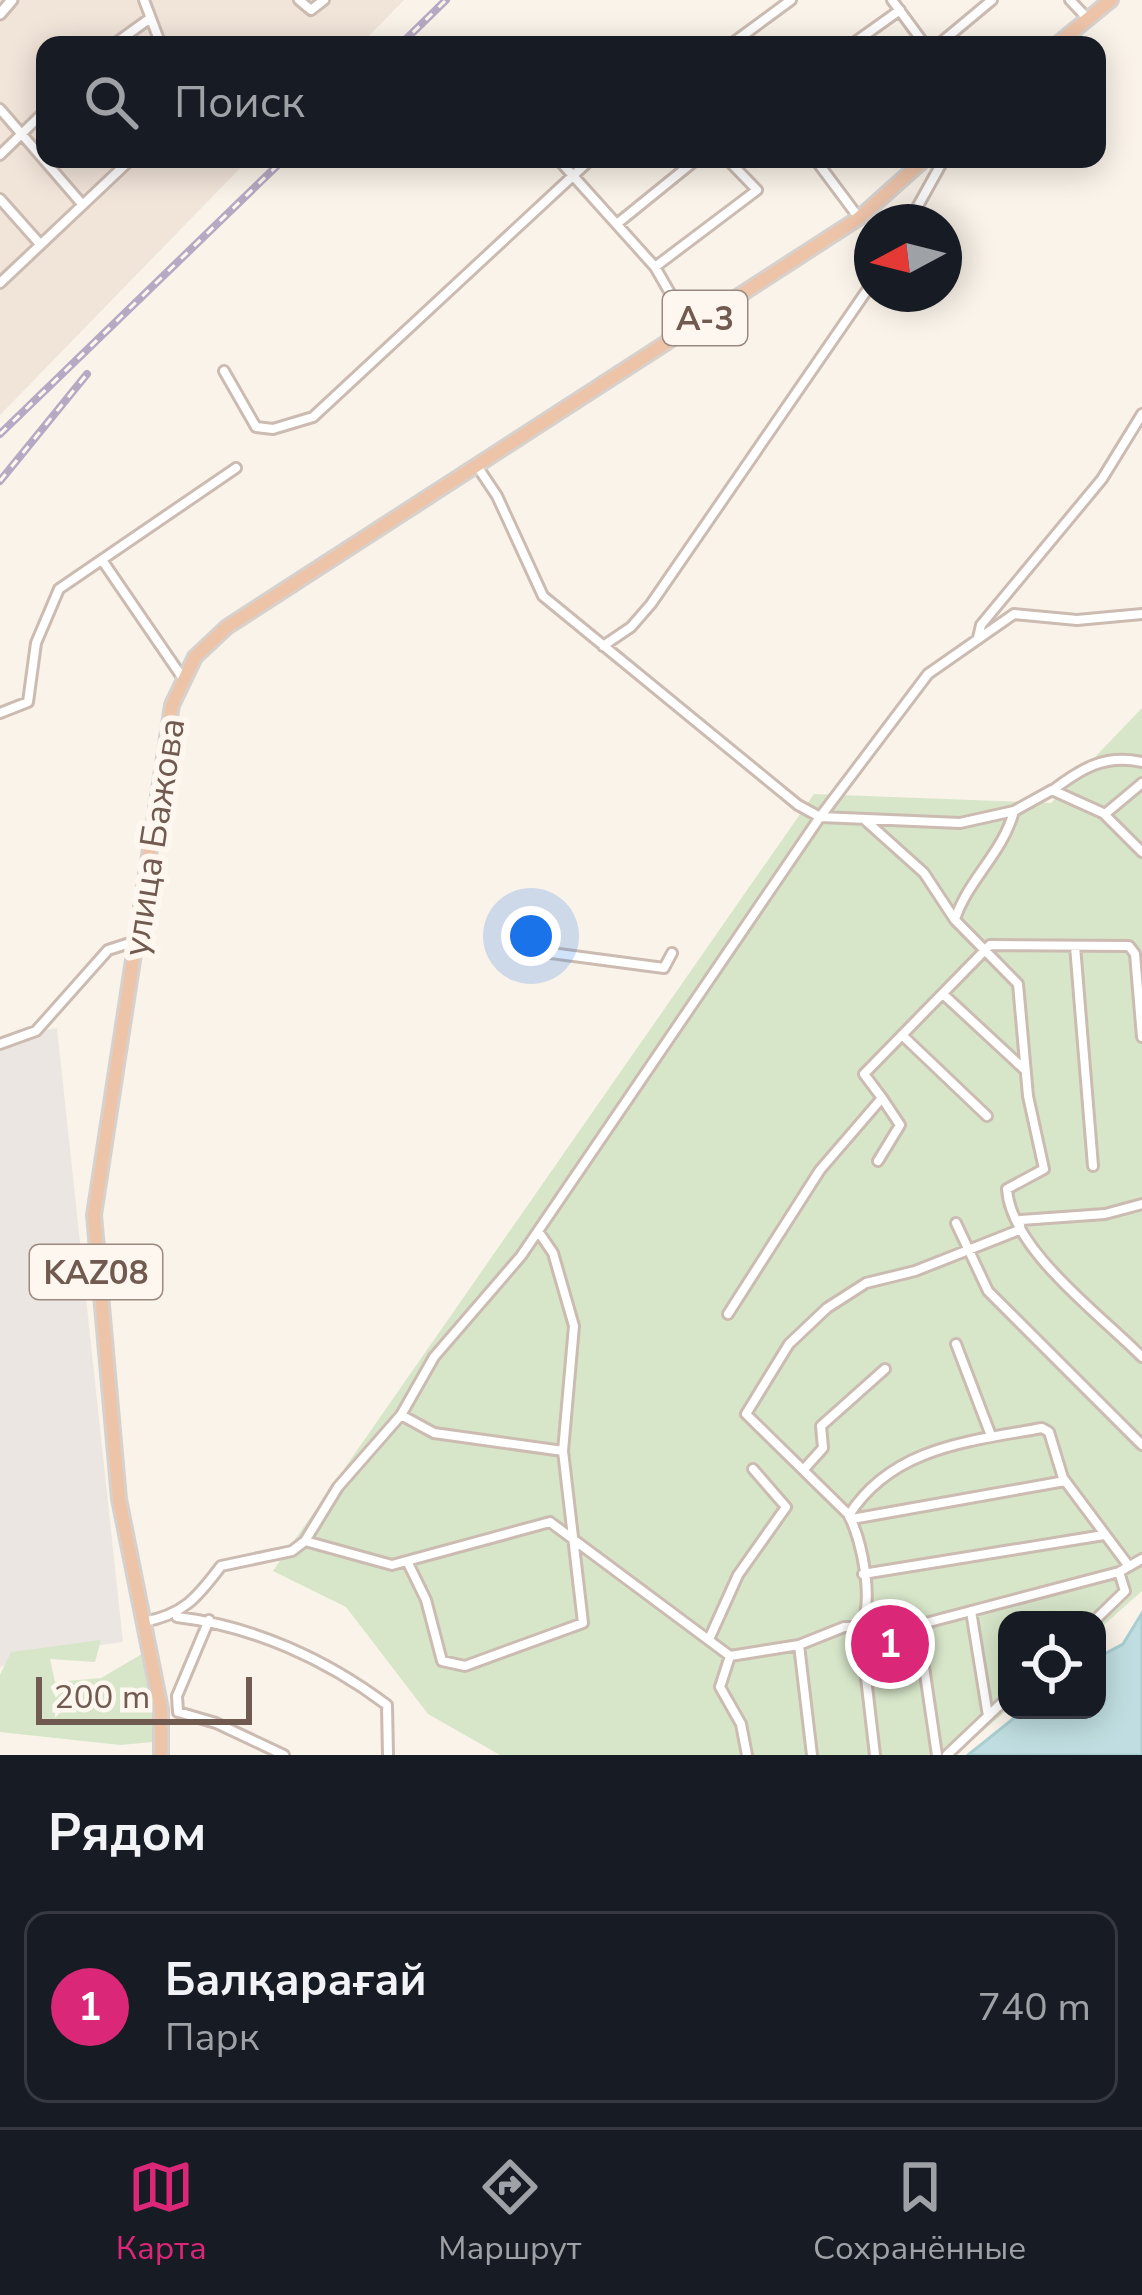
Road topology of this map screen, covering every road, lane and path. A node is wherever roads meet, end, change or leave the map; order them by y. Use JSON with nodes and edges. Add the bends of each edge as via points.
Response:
{"nodes":[{"id":1,"x":12,"y":0,"type":"edge"},
{"id":2,"x":144,"y":0,"type":"edge"},
{"id":3,"x":299,"y":0,"type":"edge"},
{"id":4,"x":323,"y":0,"type":"edge"},
{"id":5,"x":791,"y":0,"type":"edge"},
{"id":6,"x":892,"y":0,"type":"edge"},
{"id":7,"x":973,"y":0,"type":"edge"},
{"id":8,"x":992,"y":0,"type":"edge"},
{"id":9,"x":1070,"y":0,"type":"edge"},
{"id":10,"x":1111,"y":0,"type":"edge"},
{"id":11,"x":980,"y":9,"type":"junction"},
{"id":12,"x":900,"y":10,"type":"junction"},
{"id":13,"x":0,"y":14,"type":"edge"},
{"id":14,"x":1087,"y":18,"type":"junction"},
{"id":15,"x":149,"y":19,"type":"junction"},
{"id":16,"x":125,"y":36,"type":"edge"},
{"id":17,"x":157,"y":36,"type":"edge"},
{"id":18,"x":742,"y":36,"type":"edge"},
{"id":19,"x":864,"y":36,"type":"edge"},
{"id":20,"x":919,"y":36,"type":"edge"},
{"id":21,"x":948,"y":36,"type":"edge"},
{"id":22,"x":1066,"y":36,"type":"edge"},
{"id":23,"x":0,"y":109,"type":"edge"},
{"id":24,"x":36,"y":120,"type":"edge"},
{"id":25,"x":22,"y":133,"type":"junction"},
{"id":26,"x":36,"y":150,"type":"edge"},
{"id":27,"x":0,"y":155,"type":"edge"},
{"id":28,"x":52,"y":168,"type":"edge"},
{"id":29,"x":119,"y":168,"type":"edge"},
{"id":30,"x":567,"y":168,"type":"edge"},
{"id":31,"x":580,"y":168,"type":"edge"},
{"id":32,"x":686,"y":168,"type":"edge"},
{"id":33,"x":736,"y":168,"type":"edge"},
{"id":34,"x":824,"y":168,"type":"edge"},
{"id":35,"x":915,"y":168,"type":"edge"},
{"id":36,"x":939,"y":168,"type":"edge"},
{"id":37,"x":573,"y":174,"type":"junction"},
{"id":38,"x":0,"y":199,"type":"edge"},
{"id":39,"x":82,"y":204,"type":"junction"},
{"id":40,"x":875,"y":204,"type":"edge"},
{"id":41,"x":919,"y":204,"type":"edge"},
{"id":42,"x":854,"y":211,"type":"edge"},
{"id":43,"x":854,"y":221,"type":"edge"},
{"id":44,"x":618,"y":223,"type":"junction"},
{"id":45,"x":40,"y":244,"type":"junction"},
{"id":46,"x":655,"y":268,"type":"junction"},
{"id":47,"x":0,"y":283,"type":"edge"},
{"id":48,"x":854,"y":309,"type":"edge"},
{"id":49,"x":690,"y":328,"type":"junction"},
{"id":50,"x":224,"y":370,"type":"dead end"},
{"id":51,"x":1142,"y":414,"type":"edge"},
{"id":52,"x":477,"y":466,"type":"junction"},
{"id":53,"x":236,"y":468,"type":"dead end"},
{"id":54,"x":102,"y":560,"type":"junction"},
{"id":55,"x":1142,"y":614,"type":"edge"},
{"id":56,"x":978,"y":639,"type":"junction"},
{"id":57,"x":602,"y":646,"type":"junction"},
{"id":58,"x":182,"y":677,"type":"junction"},
{"id":59,"x":0,"y":713,"type":"edge"},
{"id":60,"x":1142,"y":762,"type":"edge"},
{"id":61,"x":1142,"y":783,"type":"edge"},
{"id":62,"x":1052,"y":790,"type":"junction"},
{"id":63,"x":1014,"y":811,"type":"junction"},
{"id":64,"x":1105,"y":814,"type":"junction"},
{"id":65,"x":820,"y":817,"type":"junction"},
{"id":66,"x":863,"y":819,"type":"junction"},
{"id":67,"x":1142,"y":852,"type":"edge"},
{"id":68,"x":955,"y":920,"type":"junction"},
{"id":69,"x":137,"y":940,"type":"junction"},
{"id":70,"x":1142,"y":945,"type":"edge"},
{"id":71,"x":1076,"y":946,"type":"junction"},
{"id":72,"x":1129,"y":946,"type":"junction"},
{"id":73,"x":521,"y":949,"type":"dead end"},
{"id":74,"x":984,"y":949,"type":"junction"},
{"id":75,"x":671,"y":953,"type":"dead end"},
{"id":76,"x":943,"y":994,"type":"junction"},
{"id":77,"x":902,"y":1034,"type":"junction"},
{"id":78,"x":1142,"y":1037,"type":"edge"},
{"id":79,"x":0,"y":1044,"type":"edge"},
{"id":80,"x":1025,"y":1070,"type":"junction"},
{"id":81,"x":882,"y":1098,"type":"junction"},
{"id":82,"x":987,"y":1116,"type":"dead end"},
{"id":83,"x":878,"y":1160,"type":"dead end"},
{"id":84,"x":1093,"y":1166,"type":"dead end"},
{"id":85,"x":1142,"y":1204,"type":"edge"},
{"id":86,"x":956,"y":1222,"type":"dead end"},
{"id":87,"x":1019,"y":1230,"type":"junction"},
{"id":88,"x":538,"y":1231,"type":"junction"},
{"id":89,"x":966,"y":1250,"type":"junction"},
{"id":90,"x":728,"y":1314,"type":"dead end"},
{"id":91,"x":956,"y":1343,"type":"dead end"},
{"id":92,"x":1142,"y":1357,"type":"edge"},
{"id":93,"x":885,"y":1370,"type":"dead end"},
{"id":94,"x":401,"y":1415,"type":"junction"},
{"id":95,"x":990,"y":1433,"type":"junction"},
{"id":96,"x":1142,"y":1445,"type":"edge"},
{"id":97,"x":563,"y":1451,"type":"junction"},
{"id":98,"x":805,"y":1468,"type":"junction"},
{"id":99,"x":753,"y":1469,"type":"dead end"},
{"id":100,"x":1065,"y":1481,"type":"junction"},
{"id":101,"x":850,"y":1517,"type":"junction"},
{"id":102,"x":1104,"y":1535,"type":"junction"},
{"id":103,"x":576,"y":1538,"type":"junction"},
{"id":104,"x":304,"y":1540,"type":"junction"},
{"id":105,"x":1142,"y":1559,"type":"edge"},
{"id":106,"x":408,"y":1563,"type":"junction"},
{"id":107,"x":1128,"y":1564,"type":"junction"},
{"id":108,"x":1119,"y":1572,"type":"junction"},
{"id":109,"x":863,"y":1574,"type":"junction"},
{"id":110,"x":971,"y":1611,"type":"junction"},
{"id":111,"x":1104,"y":1611,"type":"edge"},
{"id":112,"x":175,"y":1616,"type":"junction"},
{"id":113,"x":209,"y":1621,"type":"junction"},
{"id":114,"x":142,"y":1622,"type":"junction"},
{"id":115,"x":918,"y":1625,"type":"junction"},
{"id":116,"x":860,"y":1626,"type":"junction"},
{"id":117,"x":710,"y":1637,"type":"junction"},
{"id":118,"x":799,"y":1645,"type":"junction"},
{"id":119,"x":730,"y":1655,"type":"junction"},
{"id":120,"x":998,"y":1707,"type":"edge"},
{"id":121,"x":988,"y":1716,"type":"junction"},
{"id":122,"x":160,"y":1755,"type":"edge"},
{"id":123,"x":284,"y":1755,"type":"edge"},
{"id":124,"x":388,"y":1755,"type":"edge"},
{"id":125,"x":747,"y":1755,"type":"edge"},
{"id":126,"x":812,"y":1755,"type":"edge"},
{"id":127,"x":874,"y":1755,"type":"edge"},
{"id":128,"x":937,"y":1755,"type":"edge"},
{"id":129,"x":947,"y":1755,"type":"edge"}],
"edges":[{"from":1,"to":13,"type":"street"},
{"from":2,"to":15,"type":"street"},
{"from":3,"to":4,"type":"street","via":[[311,10]]},
{"from":5,"to":18,"type":"street"},
{"from":6,"to":12,"type":"street"},
{"from":7,"to":11,"type":"street"},
{"from":8,"to":11,"type":"street"},
{"from":9,"to":14,"type":"street"},
{"from":10,"to":14,"type":"highway"},
{"from":11,"to":21,"type":"street"},
{"from":12,"to":19,"type":"street"},
{"from":12,"to":20,"type":"street"},
{"from":14,"to":22,"type":"highway"},
{"from":15,"to":16,"type":"street"},
{"from":15,"to":17,"type":"street"},
{"from":23,"to":25,"type":"street"},
{"from":24,"to":25,"type":"street"},
{"from":25,"to":26,"type":"street"},
{"from":25,"to":27,"type":"street"},
{"from":28,"to":39,"type":"street"},
{"from":29,"to":39,"type":"street"},
{"from":30,"to":37,"type":"street"},
{"from":31,"to":37,"type":"street"},
{"from":32,"to":44,"type":"street"},
{"from":33,"to":46,"type":"street","via":[[757,190]]},
{"from":34,"to":42,"type":"street"},
{"from":35,"to":40,"type":"highway","name":"улица Бажова","number":"A-3"},
{"from":36,"to":41,"type":"street"},
{"from":37,"to":44,"type":"street"},
{"from":37,"to":50,"type":"street","via":[[313,417],[256,427]]},
{"from":38,"to":45,"type":"street"},
{"from":39,"to":45,"type":"street"},
{"from":43,"to":49,"type":"highway","name":"улица Бажова","number":"A-3"},
{"from":44,"to":46,"type":"street"},
{"from":45,"to":47,"type":"street"},
{"from":46,"to":49,"type":"street"},
{"from":48,"to":57,"type":"street","via":[[651,604]]},
{"from":49,"to":52,"type":"highway","name":"улица Бажова","number":"A-3"},
{"from":51,"to":56,"type":"street","via":[[1122,452],[981,625]]},
{"from":52,"to":57,"type":"street","via":[[543,596]]},
{"from":52,"to":58,"type":"highway","name":"улица Бажова","number":"KAZ08","via":[[227,627]]},
{"from":53,"to":54,"type":"street"},
{"from":54,"to":58,"type":"street"},
{"from":54,"to":59,"type":"street","via":[[59,589],[36,643],[28,702]]},
{"from":55,"to":56,"type":"street","via":[[1014,614]]},
{"from":56,"to":65,"type":"street","via":[[928,674]]},
{"from":57,"to":65,"type":"street"},
{"from":58,"to":69,"type":"highway","name":"улица Бажова","number":"KAZ08"},
{"from":60,"to":62,"type":"street","via":[[1084,766]]},
{"from":61,"to":64,"type":"street"},
{"from":62,"to":63,"type":"street"},
{"from":62,"to":64,"type":"street"},
{"from":63,"to":66,"type":"street","via":[[959,823]]},
{"from":63,"to":68,"type":"street"},
{"from":64,"to":67,"type":"street"},
{"from":65,"to":66,"type":"street"},
{"from":65,"to":88,"type":"street"},
{"from":66,"to":68,"type":"street","via":[[924,873]]},
{"from":68,"to":74,"type":"street"},
{"from":69,"to":79,"type":"street","via":[[108,950],[36,1031]]},
{"from":69,"to":114,"type":"highway","name":"улица Бажова","number":"KAZ08","via":[[94,1242],[119,1498]]},
{"from":70,"to":72,"type":"street"},
{"from":71,"to":72,"type":"street"},
{"from":71,"to":74,"type":"street"},
{"from":71,"to":84,"type":"street"},
{"from":72,"to":78,"type":"street"},
{"from":73,"to":75,"type":"street","via":[[664,968]]},
{"from":74,"to":76,"type":"street"},
{"from":74,"to":80,"type":"street","via":[[1020,991]]},
{"from":76,"to":77,"type":"street"},
{"from":76,"to":80,"type":"street"},
{"from":77,"to":81,"type":"street","via":[[864,1074]]},
{"from":77,"to":82,"type":"street"},
{"from":80,"to":87,"type":"street","via":[[1044,1169],[1007,1189]]},
{"from":81,"to":83,"type":"street","via":[[900,1125]]},
{"from":81,"to":90,"type":"street","via":[[820,1170]]},
{"from":85,"to":87,"type":"street","via":[[1021,1220]]},
{"from":86,"to":89,"type":"street"},
{"from":87,"to":89,"type":"street"},
{"from":87,"to":92,"type":"street"},
{"from":88,"to":94,"type":"street","via":[[434,1358]]},
{"from":88,"to":97,"type":"street","via":[[553,1253],[574,1326]]},
{"from":89,"to":96,"type":"street","via":[[988,1291]]},
{"from":89,"to":98,"type":"street","via":[[866,1283],[826,1307],[790,1344],[746,1414]]},
{"from":91,"to":95,"type":"street"},
{"from":93,"to":98,"type":"street","via":[[821,1426],[823,1448]]},
{"from":94,"to":97,"type":"street","via":[[434,1433]]},
{"from":94,"to":104,"type":"street"},
{"from":95,"to":100,"type":"street","via":[[1049,1432]]},
{"from":95,"to":101,"type":"street","via":[[901,1468]]},
{"from":97,"to":103,"type":"street"},
{"from":98,"to":101,"type":"street"},
{"from":99,"to":117,"type":"street","via":[[786,1508],[738,1575]]},
{"from":100,"to":101,"type":"street"},
{"from":100,"to":102,"type":"street"},
{"from":101,"to":109,"type":"street"},
{"from":102,"to":107,"type":"street"},
{"from":102,"to":109,"type":"street"},
{"from":103,"to":106,"type":"street","via":[[550,1522]]},
{"from":103,"to":106,"type":"street","via":[[583,1623],[465,1666],[442,1661]]},
{"from":103,"to":117,"type":"street"},
{"from":104,"to":106,"type":"street"},
{"from":104,"to":112,"type":"street","via":[[292,1551],[221,1566]]},
{"from":105,"to":107,"type":"street"},
{"from":107,"to":108,"type":"street"},
{"from":108,"to":110,"type":"street"},
{"from":108,"to":111,"type":"street","via":[[1125,1591]]},
{"from":109,"to":116,"type":"street"},
{"from":110,"to":115,"type":"street"},
{"from":110,"to":121,"type":"street"},
{"from":112,"to":113,"type":"street"},
{"from":112,"to":114,"type":"street"},
{"from":113,"to":123,"type":"street","via":[[177,1696],[178,1712]]},
{"from":113,"to":124,"type":"street","via":[[270,1639],[387,1705]]},
{"from":114,"to":122,"type":"highway","name":"улица Бажова","number":"KAZ08","via":[[161,1709]]},
{"from":115,"to":116,"type":"street"},
{"from":115,"to":128,"type":"street"},
{"from":116,"to":118,"type":"street"},
{"from":116,"to":127,"type":"street"},
{"from":117,"to":119,"type":"street"},
{"from":118,"to":119,"type":"street"},
{"from":118,"to":126,"type":"street"},
{"from":119,"to":125,"type":"street","via":[[721,1688]]},
{"from":120,"to":121,"type":"street"},
{"from":121,"to":129,"type":"street"}]}
